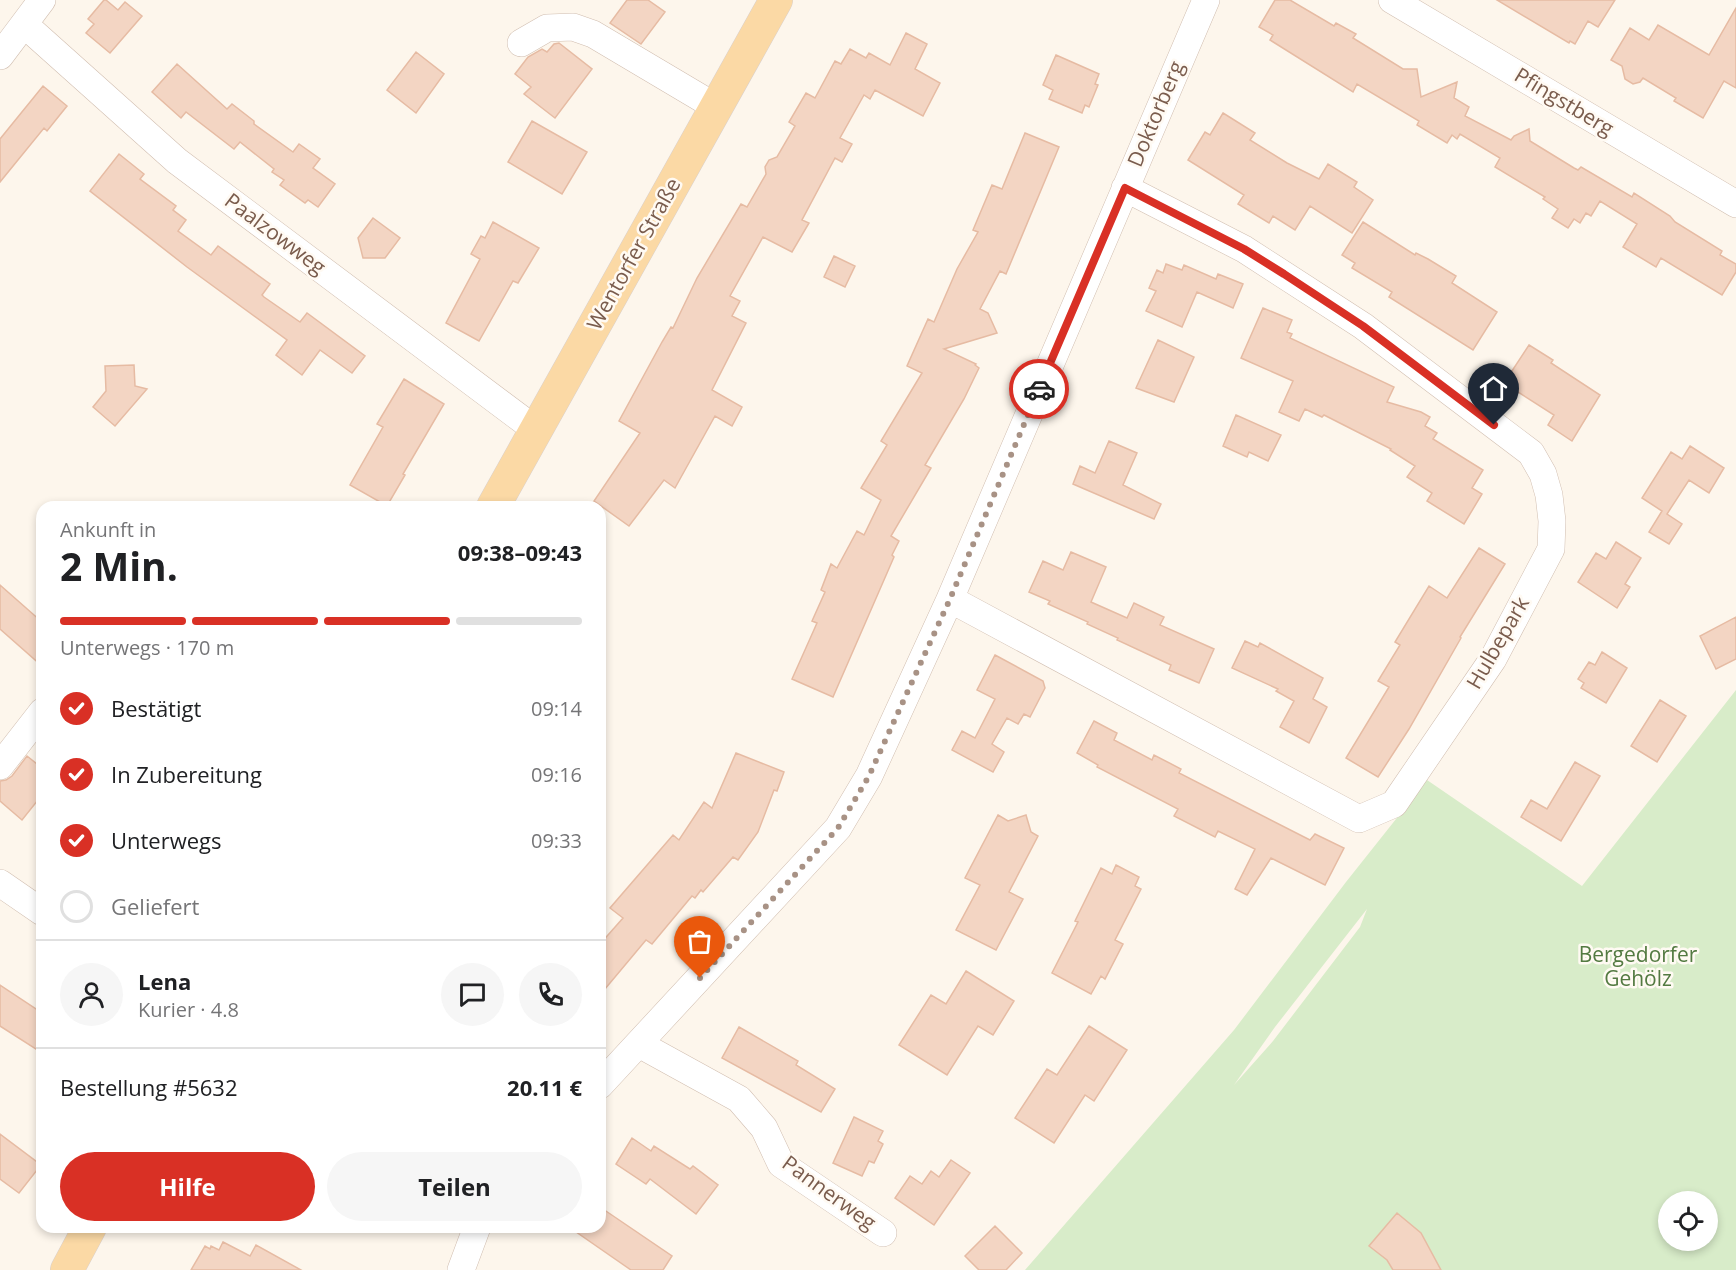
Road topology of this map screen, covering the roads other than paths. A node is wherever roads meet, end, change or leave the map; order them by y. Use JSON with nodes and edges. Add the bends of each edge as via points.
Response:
{"nodes":[{"id":1,"x":42,"y":0,"type":"edge"},
{"id":2,"x":776,"y":0,"type":"edge"},
{"id":3,"x":1206,"y":0,"type":"edge"},
{"id":4,"x":1392,"y":0,"type":"edge"},
{"id":5,"x":10,"y":36,"type":"edge"},
{"id":6,"x":522,"y":43,"type":"dead end"},
{"id":7,"x":716,"y":107,"type":"junction"},
{"id":8,"x":1125,"y":188,"type":"junction"},
{"id":9,"x":1736,"y":204,"type":"edge"},
{"id":10,"x":536,"y":430,"type":"junction"},
{"id":11,"x":496,"y":501,"type":"edge"},
{"id":12,"x":950,"y":599,"type":"junction"},
{"id":13,"x":36,"y":720,"type":"edge"},
{"id":14,"x":0,"y":766,"type":"edge"},
{"id":15,"x":0,"y":883,"type":"edge"},
{"id":16,"x":36,"y":908,"type":"edge"},
{"id":17,"x":639,"y":1044,"type":"junction"},
{"id":18,"x":606,"y":1079,"type":"edge"},
{"id":19,"x":87,"y":1233,"type":"edge"},
{"id":20,"x":475,"y":1233,"type":"edge"},
{"id":21,"x":883,"y":1233,"type":"dead end"},
{"id":22,"x":66,"y":1270,"type":"edge"},
{"id":23,"x":461,"y":1270,"type":"edge"}],
"edges":[{"from":1,"to":5,"type":"street"},
{"from":2,"to":7,"type":"main road","name":"Wentorfer Straße"},
{"from":3,"to":8,"type":"street","name":"Doktorberg"},
{"from":4,"to":9,"type":"street","name":"Pfingstberg"},
{"from":5,"to":10,"type":"street","name":"Paalzowweg"},
{"from":6,"to":7,"type":"street","via":[[547,28],[573,27],[593,34]]},
{"from":7,"to":10,"type":"main road","name":"Wentorfer Straße"},
{"from":8,"to":12,"type":"street","name":"Doktorberg"},
{"from":8,"to":12,"type":"street","name":"Hulbepark","via":[[1244,249],[1363,326],[1531,453],[1549,495],[1551,549],[1493,658],[1395,804],[1359,819]]},
{"from":10,"to":11,"type":"main road","name":"Wentorfer Straße"},
{"from":12,"to":17,"type":"street","name":"Doktorberg","via":[[869,776],[838,828]]},
{"from":13,"to":14,"type":"street"},
{"from":15,"to":16,"type":"street"},
{"from":17,"to":18,"type":"street","name":"Doktorberg"},
{"from":17,"to":21,"type":"street","name":"Pannerweg","via":[[739,1099],[764,1128],[781,1164]]},
{"from":19,"to":22,"type":"main road"},
{"from":20,"to":23,"type":"street"}]}
